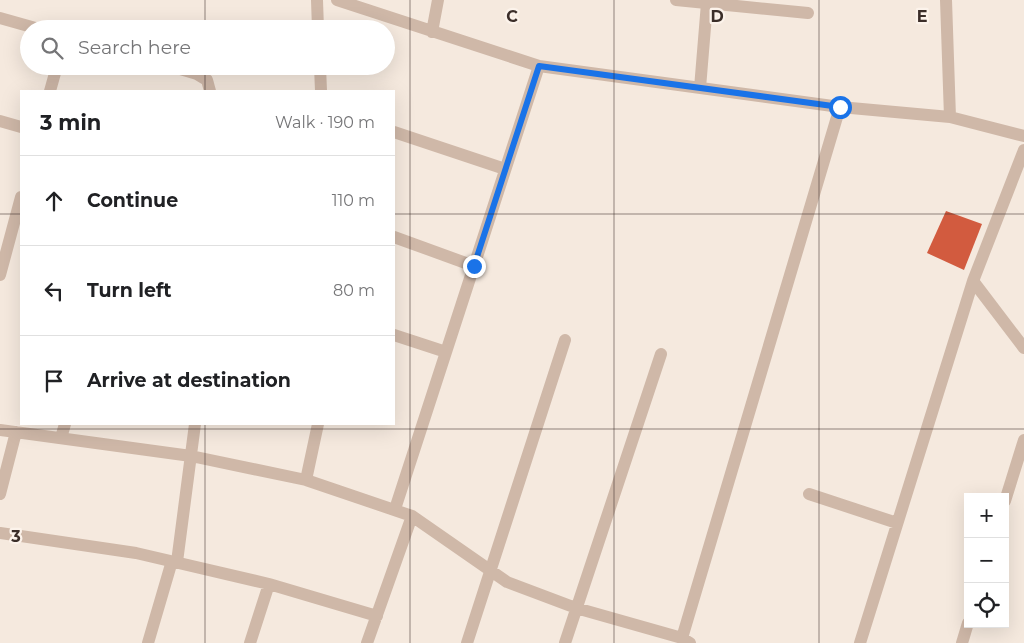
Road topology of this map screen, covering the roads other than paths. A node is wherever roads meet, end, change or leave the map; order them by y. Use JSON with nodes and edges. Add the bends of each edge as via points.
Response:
{"nodes":[{"id":1,"x":317,"y":0,"type":"edge"},
{"id":2,"x":338,"y":0,"type":"edge"},
{"id":3,"x":438,"y":0,"type":"edge"},
{"id":4,"x":676,"y":0,"type":"edge"},
{"id":5,"x":946,"y":0,"type":"edge"},
{"id":6,"x":707,"y":3,"type":"junction"},
{"id":7,"x":808,"y":14,"type":"dead end"},
{"id":8,"x":0,"y":18,"type":"edge"},
{"id":9,"x":318,"y":20,"type":"edge"},
{"id":10,"x":20,"y":24,"type":"edge"},
{"id":11,"x":432,"y":32,"type":"junction"},
{"id":12,"x":539,"y":66,"type":"junction"},
{"id":13,"x":54,"y":75,"type":"edge"},
{"id":14,"x":199,"y":75,"type":"edge"},
{"id":15,"x":320,"y":75,"type":"edge"},
{"id":16,"x":700,"y":88,"type":"junction"},
{"id":17,"x":50,"y":90,"type":"edge"},
{"id":18,"x":210,"y":90,"type":"edge"},
{"id":19,"x":321,"y":90,"type":"edge"},
{"id":20,"x":840,"y":107,"type":"junction"},
{"id":21,"x":950,"y":117,"type":"junction"},
{"id":22,"x":0,"y":122,"type":"edge"},
{"id":23,"x":20,"y":128,"type":"edge"},
{"id":24,"x":395,"y":132,"type":"edge"},
{"id":25,"x":1024,"y":136,"type":"edge"},
{"id":26,"x":1024,"y":150,"type":"edge"},
{"id":27,"x":506,"y":169,"type":"junction"},
{"id":28,"x":20,"y":201,"type":"edge"},
{"id":29,"x":395,"y":237,"type":"edge"},
{"id":30,"x":474,"y":266,"type":"junction"},
{"id":31,"x":0,"y":274,"type":"edge"},
{"id":32,"x":973,"y":282,"type":"junction"},
{"id":33,"x":395,"y":334,"type":"edge"},
{"id":34,"x":565,"y":340,"type":"dead end"},
{"id":35,"x":1024,"y":348,"type":"edge"},
{"id":36,"x":446,"y":352,"type":"junction"},
{"id":37,"x":661,"y":354,"type":"dead end"},
{"id":38,"x":65,"y":425,"type":"edge"},
{"id":39,"x":195,"y":425,"type":"edge"},
{"id":40,"x":318,"y":425,"type":"edge"},
{"id":41,"x":0,"y":430,"type":"edge"},
{"id":42,"x":16,"y":432,"type":"junction"},
{"id":43,"x":61,"y":438,"type":"junction"},
{"id":44,"x":1024,"y":440,"type":"edge"},
{"id":45,"x":191,"y":456,"type":"junction"},
{"id":46,"x":306,"y":480,"type":"junction"},
{"id":47,"x":1007,"y":493,"type":"edge"},
{"id":48,"x":0,"y":494,"type":"edge"},
{"id":49,"x":809,"y":494,"type":"dead end"},
{"id":50,"x":394,"y":510,"type":"junction"},
{"id":51,"x":412,"y":516,"type":"junction"},
{"id":52,"x":897,"y":523,"type":"junction"},
{"id":53,"x":0,"y":533,"type":"edge"},
{"id":54,"x":175,"y":562,"type":"junction"},
{"id":55,"x":490,"y":571,"type":"junction"},
{"id":56,"x":269,"y":584,"type":"junction"},
{"id":57,"x":576,"y":608,"type":"junction"},
{"id":58,"x":377,"y":616,"type":"junction"},
{"id":59,"x":966,"y":628,"type":"edge"},
{"id":60,"x":686,"y":641,"type":"edge"},
{"id":61,"x":148,"y":643,"type":"edge"},
{"id":62,"x":250,"y":643,"type":"edge"},
{"id":63,"x":367,"y":643,"type":"edge"},
{"id":64,"x":467,"y":643,"type":"edge"},
{"id":65,"x":565,"y":643,"type":"edge"},
{"id":66,"x":860,"y":643,"type":"edge"},
{"id":67,"x":962,"y":643,"type":"edge"}],
"edges":[{"from":1,"to":9,"type":"street"},
{"from":2,"to":11,"type":"street"},
{"from":3,"to":11,"type":"street"},
{"from":4,"to":6,"type":"street"},
{"from":5,"to":21,"type":"street"},
{"from":6,"to":7,"type":"street"},
{"from":6,"to":16,"type":"street"},
{"from":8,"to":10,"type":"street"},
{"from":11,"to":12,"type":"street"},
{"from":12,"to":16,"type":"street"},
{"from":12,"to":27,"type":"street"},
{"from":13,"to":17,"type":"street"},
{"from":14,"to":18,"type":"street","via":[[207,80]]},
{"from":15,"to":19,"type":"street"},
{"from":16,"to":20,"type":"street"},
{"from":20,"to":21,"type":"street"},
{"from":20,"to":60,"type":"street"},
{"from":21,"to":25,"type":"street"},
{"from":22,"to":23,"type":"street"},
{"from":24,"to":27,"type":"street"},
{"from":26,"to":32,"type":"street"},
{"from":27,"to":30,"type":"street"},
{"from":28,"to":31,"type":"street"},
{"from":29,"to":30,"type":"street"},
{"from":30,"to":36,"type":"street"},
{"from":32,"to":35,"type":"street"},
{"from":32,"to":52,"type":"street"},
{"from":33,"to":36,"type":"street"},
{"from":34,"to":55,"type":"street"},
{"from":36,"to":50,"type":"street"},
{"from":37,"to":57,"type":"street"},
{"from":38,"to":43,"type":"street"},
{"from":39,"to":45,"type":"street"},
{"from":40,"to":46,"type":"street"},
{"from":41,"to":42,"type":"street"},
{"from":42,"to":43,"type":"street"},
{"from":42,"to":48,"type":"street"},
{"from":43,"to":45,"type":"street"},
{"from":44,"to":47,"type":"street"},
{"from":45,"to":46,"type":"street"},
{"from":45,"to":54,"type":"street"},
{"from":46,"to":50,"type":"street"},
{"from":49,"to":52,"type":"street"},
{"from":50,"to":51,"type":"street"},
{"from":51,"to":55,"type":"street"},
{"from":51,"to":58,"type":"street"},
{"from":52,"to":66,"type":"street"},
{"from":53,"to":54,"type":"street","via":[[136,552]]},
{"from":54,"to":56,"type":"street"},
{"from":54,"to":61,"type":"street"},
{"from":55,"to":57,"type":"street","via":[[507,582]]},
{"from":55,"to":64,"type":"street"},
{"from":56,"to":58,"type":"street"},
{"from":56,"to":62,"type":"street"},
{"from":57,"to":60,"type":"street"},
{"from":57,"to":65,"type":"street"},
{"from":58,"to":63,"type":"street"},
{"from":59,"to":67,"type":"street"}]}
